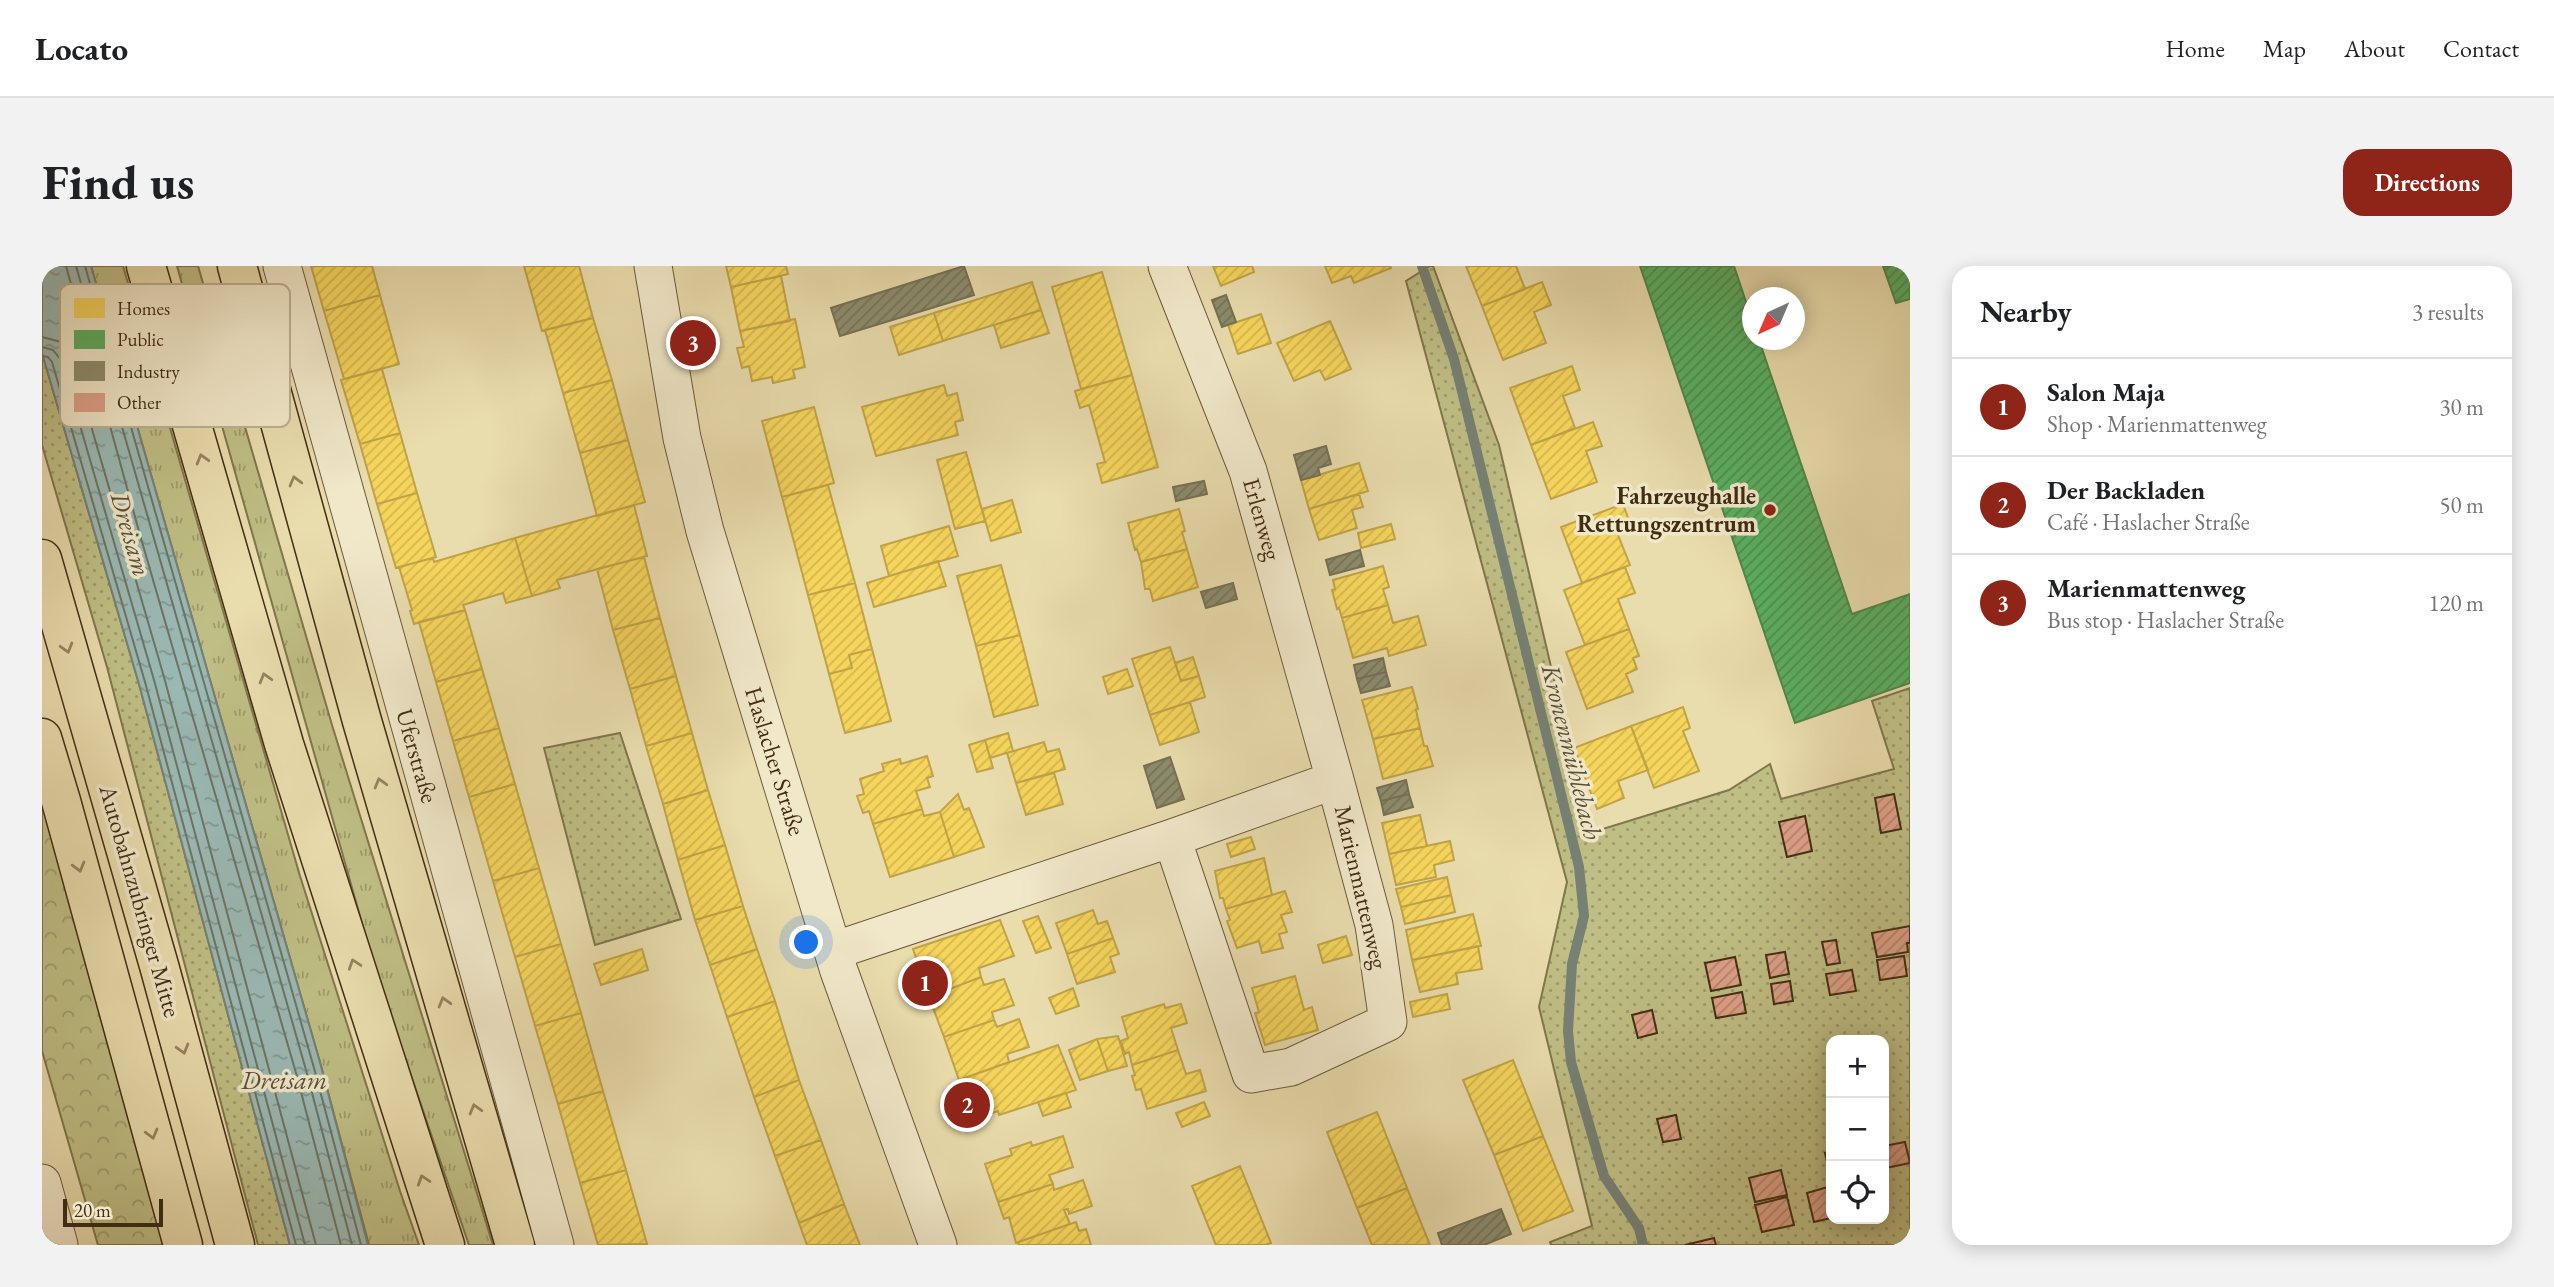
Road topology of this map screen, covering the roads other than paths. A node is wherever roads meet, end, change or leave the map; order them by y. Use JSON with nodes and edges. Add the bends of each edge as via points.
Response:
{"nodes":[{"id":1,"x":146,"y":266,"type":"edge"},
{"id":2,"x":237,"y":266,"type":"edge"},
{"id":3,"x":282,"y":266,"type":"edge"},
{"id":4,"x":653,"y":266,"type":"edge"},
{"id":5,"x":1167,"y":266,"type":"edge"},
{"id":6,"x":151,"y":284,"type":"edge"},
{"id":7,"x":242,"y":284,"type":"edge"},
{"id":8,"x":287,"y":284,"type":"edge"},
{"id":9,"x":290,"y":295,"type":"edge"},
{"id":10,"x":192,"y":427,"type":"edge"},
{"id":11,"x":281,"y":427,"type":"edge"},
{"id":12,"x":42,"y":559,"type":"edge"},
{"id":13,"x":42,"y":738,"type":"edge"},
{"id":14,"x":1335,"y":780,"type":"junction"},
{"id":15,"x":1172,"y":838,"type":"junction"},
{"id":16,"x":833,"y":951,"type":"junction"},
{"id":17,"x":42,"y":1182,"type":"edge"},
{"id":18,"x":59,"y":1245,"type":"edge"},
{"id":19,"x":183,"y":1245,"type":"edge"},
{"id":20,"x":235,"y":1245,"type":"edge"},
{"id":21,"x":445,"y":1245,"type":"edge"},
{"id":22,"x":515,"y":1245,"type":"edge"},
{"id":23,"x":555,"y":1245,"type":"edge"},
{"id":24,"x":939,"y":1245,"type":"edge"}],
"edges":[{"from":6,"to":1,"type":"highway","one_way":true},
{"from":7,"to":2,"type":"highway","one_way":true},
{"from":3,"to":8,"type":"street","name":"Uferstraße"},
{"from":4,"to":16,"type":"street","name":"Haslacher Straße","via":[[682,438],[702,523]]},
{"from":5,"to":14,"type":"street","name":"Erlenweg","via":[[1248,471]]},
{"from":9,"to":23,"type":"street","name":"Uferstraße"},
{"from":21,"to":10,"type":"highway","one_way":true,"via":[[284,744]]},
{"from":22,"to":11,"type":"highway","one_way":true},
{"from":12,"to":20,"type":"highway","name":"Autobahnzubringer Mitte","one_way":true},
{"from":13,"to":19,"type":"highway","one_way":true},
{"from":14,"to":15,"type":"street","name":"Marienmattenweg"},
{"from":14,"to":15,"type":"street","name":"Marienmattenweg","via":[[1374,925],[1388,1022],[1291,1067],[1251,1074]]},
{"from":15,"to":16,"type":"street","name":"Marienmattenweg"},
{"from":16,"to":24,"type":"street","name":"Haslacher Straße"},
{"from":17,"to":18,"type":"street"}]}
